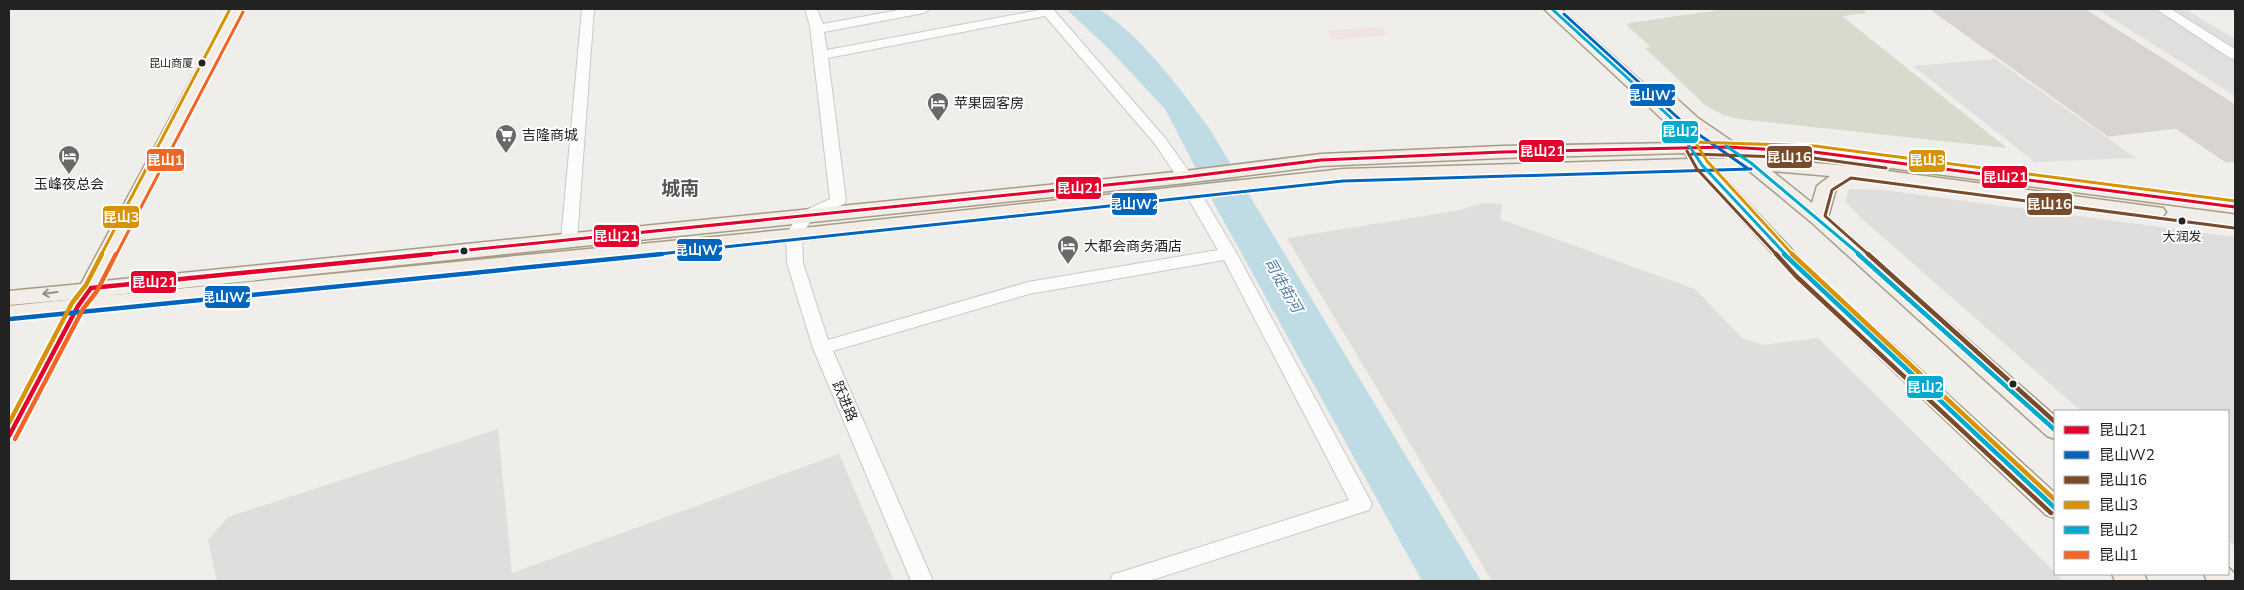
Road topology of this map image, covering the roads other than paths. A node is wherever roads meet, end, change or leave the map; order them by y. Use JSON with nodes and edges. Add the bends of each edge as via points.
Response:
{"nodes":[{"id":1,"x":237,"y":9,"type":"edge"},
{"id":2,"x":588,"y":9,"type":"edge"},
{"id":3,"x":811,"y":9,"type":"edge"},
{"id":4,"x":924,"y":9,"type":"edge"},
{"id":5,"x":1552,"y":9,"type":"edge"},
{"id":6,"x":1568,"y":9,"type":"edge"},
{"id":7,"x":2162,"y":9,"type":"edge"},
{"id":8,"x":1047,"y":10,"type":"edge"},
{"id":9,"x":817,"y":29,"type":"junction"},
{"id":10,"x":820,"y":55,"type":"junction"},
{"id":11,"x":2235,"y":55,"type":"edge"},
{"id":12,"x":1727,"y":148,"type":"junction"},
{"id":13,"x":1697,"y":156,"type":"junction"},
{"id":14,"x":1751,"y":164,"type":"junction"},
{"id":15,"x":1850,"y":172,"type":"junction"},
{"id":16,"x":1195,"y":184,"type":"junction"},
{"id":17,"x":2235,"y":207,"type":"edge"},
{"id":18,"x":805,"y":217,"type":"junction"},
{"id":19,"x":1818,"y":218,"type":"junction"},
{"id":20,"x":2235,"y":222,"type":"edge"},
{"id":21,"x":794,"y":235,"type":"junction"},
{"id":22,"x":570,"y":240,"type":"junction"},
{"id":23,"x":1229,"y":254,"type":"junction"},
{"id":24,"x":91,"y":288,"type":"junction"},
{"id":25,"x":9,"y":298,"type":"edge"},
{"id":26,"x":78,"y":306,"type":"junction"},
{"id":27,"x":9,"y":314,"type":"edge"},
{"id":28,"x":822,"y":348,"type":"junction"},
{"id":29,"x":2054,"y":429,"type":"edge"},
{"id":30,"x":9,"y":436,"type":"edge"},
{"id":31,"x":2054,"y":507,"type":"edge"},
{"id":32,"x":922,"y":581,"type":"edge"},
{"id":33,"x":1121,"y":581,"type":"edge"}],
"edges":[{"from":1,"to":24,"type":"main road"},
{"from":2,"to":22,"type":"street"},
{"from":3,"to":9,"type":"street"},
{"from":4,"to":9,"type":"street"},
{"from":5,"to":13,"type":"main road","via":[[1670,118]]},
{"from":6,"to":12,"type":"main road","via":[[1692,122]]},
{"from":7,"to":11,"type":"street"},
{"from":8,"to":10,"type":"street"},
{"from":8,"to":16,"type":"street"},
{"from":9,"to":10,"type":"street"},
{"from":10,"to":18,"type":"street","via":[[838,201]]},
{"from":12,"to":13,"type":"main road"},
{"from":12,"to":14,"type":"main road"},
{"from":12,"to":17,"type":"main road","via":[[1814,152]]},
{"from":13,"to":14,"type":"main road"},
{"from":13,"to":16,"type":"main road"},
{"from":13,"to":31,"type":"main road","via":[[1800,271]]},
{"from":14,"to":15,"type":"main road"},
{"from":14,"to":19,"type":"main road"},
{"from":15,"to":19,"type":"main road","via":[[1827,186]]},
{"from":15,"to":20,"type":"main road"},
{"from":16,"to":18,"type":"main road"},
{"from":16,"to":21,"type":"main road"},
{"from":16,"to":23,"type":"street"},
{"from":18,"to":21,"type":"street"},
{"from":18,"to":22,"type":"main road"},
{"from":19,"to":29,"type":"main road"},
{"from":21,"to":26,"type":"main road"},
{"from":21,"to":28,"type":"street","name":"跃进路","via":[[796,263]]},
{"from":22,"to":24,"type":"main road"},
{"from":23,"to":28,"type":"street","via":[[1028,288]]},
{"from":23,"to":33,"type":"street","via":[[1362,504]]},
{"from":24,"to":25,"type":"main road","one_way":true},
{"from":24,"to":26,"type":"main road"},
{"from":26,"to":27,"type":"main road"},
{"from":26,"to":30,"type":"street"},
{"from":28,"to":32,"type":"street","name":"跃进路"}]}
